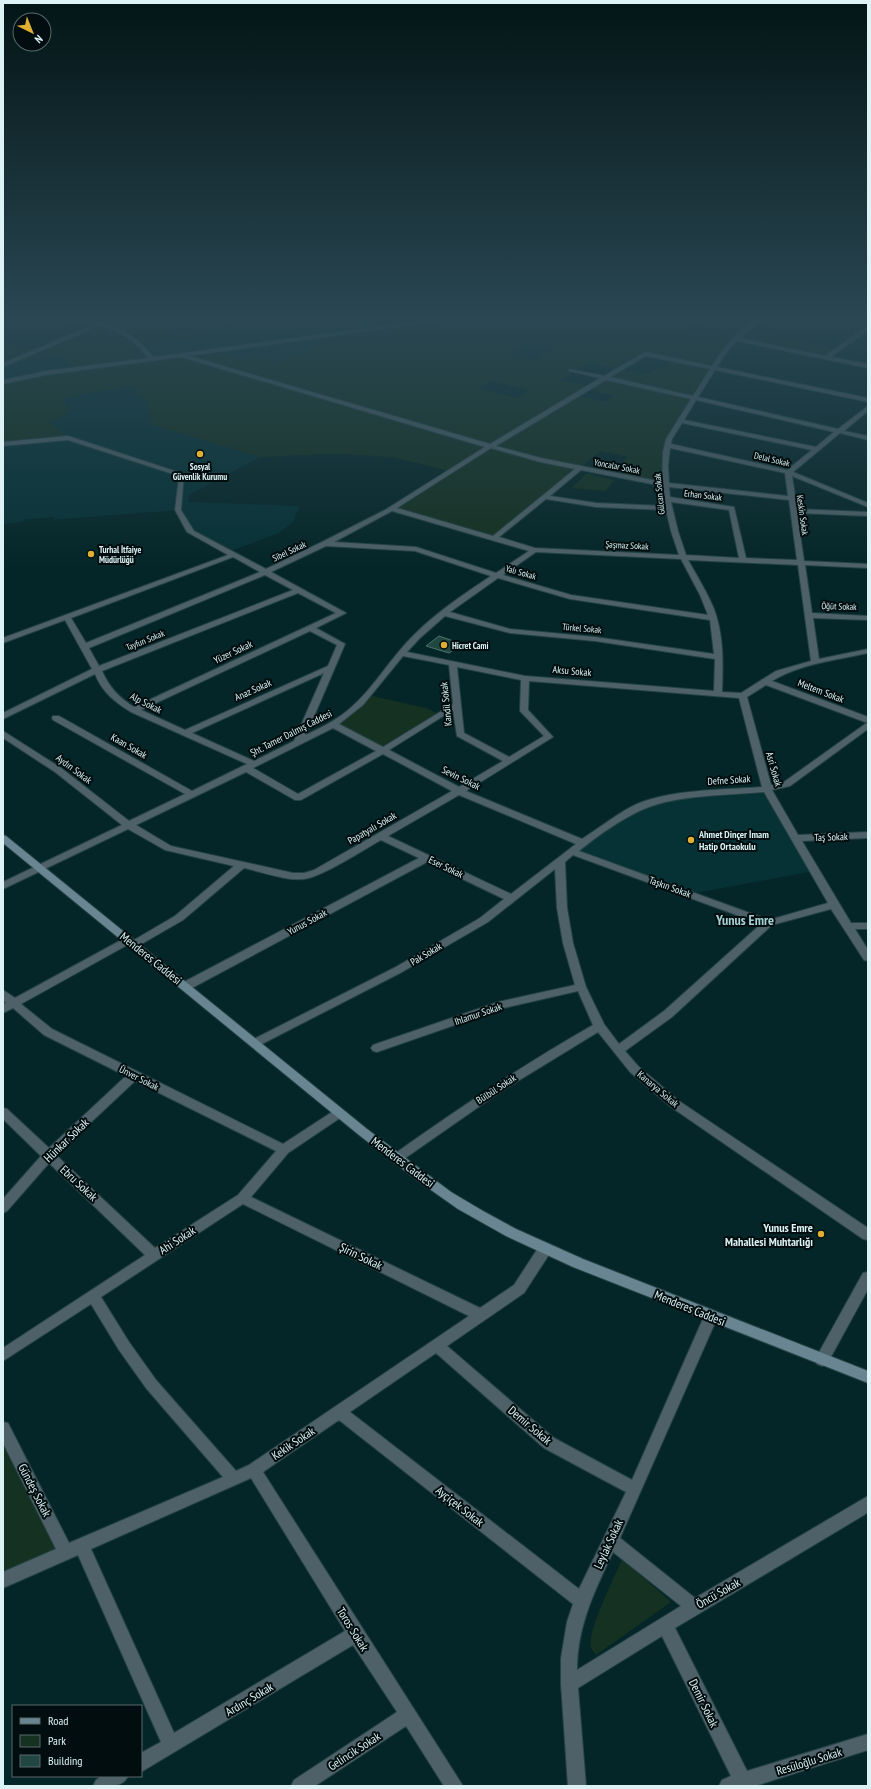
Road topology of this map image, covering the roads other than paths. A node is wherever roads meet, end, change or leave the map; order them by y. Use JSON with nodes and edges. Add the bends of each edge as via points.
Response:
{"nodes":[{"id":1,"x":337,"y":401,"type":"edge"},
{"id":2,"x":565,"y":401,"type":"edge"},
{"id":3,"x":694,"y":401,"type":"edge"},
{"id":4,"x":702,"y":401,"type":"edge"},
{"id":5,"x":868,"y":408,"type":"edge"},
{"id":6,"x":680,"y":421,"type":"junction"},
{"id":7,"x":838,"y":432,"type":"junction"},
{"id":8,"x":868,"y":438,"type":"edge"},
{"id":9,"x":3,"y":444,"type":"edge"},
{"id":10,"x":667,"y":445,"type":"junction"},
{"id":11,"x":489,"y":447,"type":"junction"},
{"id":12,"x":817,"y":449,"type":"junction"},
{"id":13,"x":580,"y":468,"type":"junction"},
{"id":14,"x":788,"y":472,"type":"junction"},
{"id":15,"x":666,"y":485,"type":"junction"},
{"id":16,"x":545,"y":497,"type":"junction"},
{"id":17,"x":792,"y":498,"type":"junction"},
{"id":18,"x":667,"y":499,"type":"junction"},
{"id":19,"x":868,"y":505,"type":"edge"},
{"id":20,"x":390,"y":508,"type":"junction"},
{"id":21,"x":668,"y":508,"type":"junction"},
{"id":22,"x":793,"y":511,"type":"junction"},
{"id":23,"x":868,"y":514,"type":"edge"},
{"id":24,"x":494,"y":538,"type":"junction"},
{"id":25,"x":325,"y":544,"type":"junction"},
{"id":26,"x":535,"y":550,"type":"junction"},
{"id":27,"x":233,"y":555,"type":"junction"},
{"id":28,"x":683,"y":557,"type":"junction"},
{"id":29,"x":743,"y":560,"type":"junction"},
{"id":30,"x":801,"y":563,"type":"junction"},
{"id":31,"x":868,"y":566,"type":"edge"},
{"id":32,"x":266,"y":572,"type":"junction"},
{"id":33,"x":496,"y":575,"type":"junction"},
{"id":34,"x":298,"y":590,"type":"junction"},
{"id":35,"x":444,"y":612,"type":"junction"},
{"id":36,"x":808,"y":615,"type":"junction"},
{"id":37,"x":67,"y":617,"type":"junction"},
{"id":38,"x":713,"y":618,"type":"junction"},
{"id":39,"x":868,"y":618,"type":"edge"},
{"id":40,"x":310,"y":628,"type":"junction"},
{"id":41,"x":3,"y":641,"type":"edge"},
{"id":42,"x":84,"y":646,"type":"junction"},
{"id":43,"x":868,"y":651,"type":"edge"},
{"id":44,"x":401,"y":653,"type":"junction"},
{"id":45,"x":720,"y":657,"type":"junction"},
{"id":46,"x":815,"y":662,"type":"junction"},
{"id":47,"x":454,"y":664,"type":"junction"},
{"id":48,"x":331,"y":667,"type":"junction"},
{"id":49,"x":97,"y":670,"type":"junction"},
{"id":50,"x":525,"y":678,"type":"junction"},
{"id":51,"x":766,"y":682,"type":"junction"},
{"id":52,"x":718,"y":694,"type":"junction"},
{"id":53,"x":743,"y":696,"type":"junction"},
{"id":54,"x":458,"y":704,"type":"junction"},
{"id":55,"x":134,"y":710,"type":"junction"},
{"id":56,"x":3,"y":716,"type":"edge"},
{"id":57,"x":56,"y":718,"type":"dead end"},
{"id":58,"x":868,"y":720,"type":"edge"},
{"id":59,"x":333,"y":724,"type":"junction"},
{"id":60,"x":868,"y":725,"type":"edge"},
{"id":61,"x":185,"y":733,"type":"junction"},
{"id":62,"x":3,"y":734,"type":"edge"},
{"id":63,"x":298,"y":743,"type":"junction"},
{"id":64,"x":382,"y":751,"type":"junction"},
{"id":65,"x":510,"y":761,"type":"junction"},
{"id":66,"x":250,"y":766,"type":"junction"},
{"id":67,"x":767,"y":789,"type":"junction"},
{"id":68,"x":459,"y":791,"type":"junction"},
{"id":69,"x":191,"y":794,"type":"junction"},
{"id":70,"x":128,"y":825,"type":"junction"},
{"id":71,"x":868,"y":835,"type":"edge"},
{"id":72,"x":381,"y":836,"type":"junction"},
{"id":73,"x":3,"y":838,"type":"edge"},
{"id":74,"x":794,"y":838,"type":"junction"},
{"id":75,"x":583,"y":843,"type":"junction"},
{"id":76,"x":573,"y":852,"type":"junction"},
{"id":77,"x":427,"y":858,"type":"junction"},
{"id":78,"x":560,"y":862,"type":"junction"},
{"id":79,"x":241,"y":865,"type":"junction"},
{"id":80,"x":39,"y":869,"type":"junction"},
{"id":81,"x":3,"y":886,"type":"edge"},
{"id":82,"x":512,"y":898,"type":"junction"},
{"id":83,"x":834,"y":905,"type":"junction"},
{"id":84,"x":768,"y":922,"type":"junction"},
{"id":85,"x":847,"y":926,"type":"junction"},
{"id":86,"x":868,"y":926,"type":"edge"},
{"id":87,"x":131,"y":942,"type":"junction"},
{"id":88,"x":868,"y":958,"type":"edge"},
{"id":89,"x":186,"y":986,"type":"junction"},
{"id":90,"x":581,"y":987,"type":"junction"},
{"id":91,"x":3,"y":994,"type":"edge"},
{"id":92,"x":14,"y":1003,"type":"junction"},
{"id":93,"x":3,"y":1009,"type":"edge"},
{"id":94,"x":599,"y":1026,"type":"junction"},
{"id":95,"x":256,"y":1043,"type":"junction"},
{"id":96,"x":377,"y":1048,"type":"dead end"},
{"id":97,"x":618,"y":1050,"type":"junction"},
{"id":98,"x":133,"y":1076,"type":"junction"},
{"id":99,"x":3,"y":1112,"type":"edge"},
{"id":100,"x":339,"y":1112,"type":"junction"},
{"id":101,"x":284,"y":1150,"type":"junction"},
{"id":102,"x":48,"y":1155,"type":"junction"},
{"id":103,"x":397,"y":1158,"type":"junction"},
{"id":104,"x":242,"y":1198,"type":"junction"},
{"id":105,"x":3,"y":1208,"type":"edge"},
{"id":106,"x":868,"y":1235,"type":"edge"},
{"id":107,"x":545,"y":1248,"type":"junction"},
{"id":108,"x":154,"y":1255,"type":"junction"},
{"id":109,"x":868,"y":1277,"type":"edge"},
{"id":110,"x":93,"y":1295,"type":"junction"},
{"id":111,"x":481,"y":1315,"type":"junction"},
{"id":112,"x":711,"y":1316,"type":"junction"},
{"id":113,"x":436,"y":1345,"type":"junction"},
{"id":114,"x":3,"y":1355,"type":"edge"},
{"id":115,"x":822,"y":1360,"type":"junction"},
{"id":116,"x":868,"y":1377,"type":"edge"},
{"id":117,"x":339,"y":1412,"type":"junction"},
{"id":118,"x":3,"y":1428,"type":"edge"},
{"id":119,"x":254,"y":1470,"type":"junction"},
{"id":120,"x":234,"y":1479,"type":"junction"},
{"id":121,"x":635,"y":1489,"type":"junction"},
{"id":122,"x":868,"y":1503,"type":"edge"},
{"id":123,"x":610,"y":1540,"type":"junction"},
{"id":124,"x":82,"y":1546,"type":"junction"},
{"id":125,"x":66,"y":1553,"type":"junction"},
{"id":126,"x":3,"y":1580,"type":"edge"},
{"id":127,"x":582,"y":1601,"type":"junction"},
{"id":128,"x":694,"y":1607,"type":"junction"},
{"id":129,"x":665,"y":1625,"type":"junction"},
{"id":130,"x":356,"y":1634,"type":"junction"},
{"id":131,"x":569,"y":1684,"type":"junction"},
{"id":132,"x":408,"y":1715,"type":"junction"},
{"id":133,"x":868,"y":1742,"type":"edge"},
{"id":134,"x":172,"y":1744,"type":"junction"},
{"id":135,"x":142,"y":1762,"type":"edge"},
{"id":136,"x":117,"y":1777,"type":"edge"},
{"id":137,"x":735,"y":1784,"type":"edge"},
{"id":138,"x":102,"y":1786,"type":"edge"},
{"id":139,"x":300,"y":1786,"type":"edge"},
{"id":140,"x":454,"y":1786,"type":"edge"},
{"id":141,"x":577,"y":1786,"type":"edge"}],
"edges":[{"from":1,"to":11,"type":"street","name":"Yoncalar Sokak"},
{"from":2,"to":11,"type":"street","name":"Sibel Sokak"},
{"from":3,"to":6,"type":"street","name":"Gülcan Sokak"},
{"from":4,"to":7,"type":"street"},
{"from":5,"to":7,"type":"street"},
{"from":6,"to":10,"type":"street","name":"Gülcan Sokak"},
{"from":6,"to":12,"type":"street"},
{"from":7,"to":8,"type":"street"},
{"from":7,"to":12,"type":"street"},
{"from":9,"to":27,"type":"street","via":[[68,438],[182,475],[178,510],[191,532]]},
{"from":10,"to":14,"type":"street","name":"Delal Sokak"},
{"from":10,"to":15,"type":"street","name":"Gülcan Sokak"},
{"from":11,"to":13,"type":"street","name":"Yoncalar Sokak"},
{"from":11,"to":20,"type":"street","name":"Sibel Sokak"},
{"from":12,"to":14,"type":"street"},
{"from":13,"to":15,"type":"street","name":"Yoncalar Sokak"},
{"from":13,"to":16,"type":"street"},
{"from":14,"to":17,"type":"street","name":"Keskin Sokak"},
{"from":14,"to":19,"type":"street","name":"Delal Sokak"},
{"from":15,"to":17,"type":"street","name":"Yoncalar Sokak"},
{"from":15,"to":18,"type":"street","name":"Gülcan Sokak"},
{"from":16,"to":21,"type":"street","via":[[596,505]]},
{"from":16,"to":24,"type":"street"},
{"from":17,"to":22,"type":"street","name":"Keskin Sokak"},
{"from":18,"to":21,"type":"street","name":"Gülcan Sokak"},
{"from":18,"to":29,"type":"street","name":"Erhan Sokak","via":[[732,508]]},
{"from":20,"to":24,"type":"street","name":"Şaşmaz Sokak"},
{"from":20,"to":25,"type":"street","name":"Sibel Sokak"},
{"from":21,"to":28,"type":"street","name":"Gülcan Sokak"},
{"from":22,"to":23,"type":"street"},
{"from":22,"to":30,"type":"street","name":"Keskin Sokak"},
{"from":24,"to":26,"type":"street","name":"Şaşmaz Sokak"},
{"from":25,"to":32,"type":"street","name":"Sibel Sokak"},
{"from":25,"to":33,"type":"street","name":"Yalı Sokak","via":[[416,549]]},
{"from":26,"to":28,"type":"street","name":"Şaşmaz Sokak"},
{"from":26,"to":33,"type":"street","name":"Şht. Tamer Dalmış Caddesi"},
{"from":27,"to":32,"type":"street"},
{"from":27,"to":37,"type":"street"},
{"from":28,"to":29,"type":"street","name":"Şaşmaz Sokak"},
{"from":28,"to":38,"type":"street","name":"Gülcan Sokak","via":[[703,592]]},
{"from":29,"to":30,"type":"street","name":"Şaşmaz Sokak"},
{"from":30,"to":31,"type":"street","name":"Şaşmaz Sokak"},
{"from":30,"to":36,"type":"street","name":"Keskin Sokak"},
{"from":32,"to":34,"type":"street"},
{"from":32,"to":42,"type":"street","name":"Sibel Sokak"},
{"from":33,"to":35,"type":"street","name":"Şht. Tamer Dalmış Caddesi"},
{"from":33,"to":38,"type":"street","name":"Yalı Sokak","via":[[570,597]]},
{"from":34,"to":40,"type":"street","name":"Yüzer Sokak","via":[[342,613]]},
{"from":34,"to":49,"type":"street","name":"Tayfun Sokak"},
{"from":35,"to":44,"type":"street","name":"Şht. Tamer Dalmış Caddesi"},
{"from":35,"to":45,"type":"street","name":"Türkel Sokak","via":[[510,631],[595,639]]},
{"from":36,"to":39,"type":"street","name":"Öğüt Sokak"},
{"from":36,"to":46,"type":"street","name":"Keskin Sokak"},
{"from":37,"to":41,"type":"street"},
{"from":37,"to":42,"type":"street","name":"Alp Sokak"},
{"from":38,"to":45,"type":"street","name":"Gülcan Sokak"},
{"from":40,"to":48,"type":"street","via":[[341,644]]},
{"from":40,"to":55,"type":"street","name":"Yüzer Sokak"},
{"from":42,"to":49,"type":"street","name":"Alp Sokak"},
{"from":43,"to":46,"type":"street"},
{"from":44,"to":47,"type":"street","name":"Aksu Sokak"},
{"from":44,"to":59,"type":"street","name":"Şht. Tamer Dalmış Caddesi","via":[[352,712]]},
{"from":45,"to":52,"type":"street","name":"Gülcan Sokak"},
{"from":46,"to":51,"type":"street","via":[[779,673]]},
{"from":47,"to":50,"type":"street","name":"Aksu Sokak"},
{"from":47,"to":54,"type":"street","name":"Kandil Sokak"},
{"from":48,"to":61,"type":"street","name":"Anaz Sokak"},
{"from":48,"to":63,"type":"street"},
{"from":49,"to":55,"type":"street","name":"Alp Sokak","via":[[110,693]]},
{"from":49,"to":56,"type":"street","name":"Tayfun Sokak"},
{"from":50,"to":52,"type":"street","name":"Aksu Sokak"},
{"from":50,"to":65,"type":"street","name":"Papatyalı Sokak","via":[[524,711],[549,737]]},
{"from":51,"to":53,"type":"street"},
{"from":51,"to":58,"type":"street","name":"Meltem Sokak"},
{"from":52,"to":53,"type":"street","name":"Aksu Sokak"},
{"from":53,"to":67,"type":"street","name":"Asri Sokak"},
{"from":54,"to":64,"type":"street"},
{"from":54,"to":65,"type":"street","name":"Kandil Sokak","via":[[460,734]]},
{"from":55,"to":61,"type":"street","name":"Alp Sokak"},
{"from":57,"to":69,"type":"street","name":"Kaan Sokak"},
{"from":59,"to":63,"type":"street","name":"Şht. Tamer Dalmış Caddesi"},
{"from":59,"to":64,"type":"street","name":"Sevin Sokak"},
{"from":60,"to":67,"type":"street","name":"Defne Sokak","via":[[788,784]]},
{"from":61,"to":66,"type":"street","name":"Alp Sokak"},
{"from":62,"to":70,"type":"street","name":"Aydın Sokak","via":[[58,770]]},
{"from":63,"to":66,"type":"street","name":"Şht. Tamer Dalmış Caddesi"},
{"from":64,"to":66,"type":"street","name":"Alp Sokak","via":[[298,798]]},
{"from":64,"to":68,"type":"street","name":"Sevin Sokak"},
{"from":65,"to":68,"type":"street","name":"Papatyalı Sokak"},
{"from":66,"to":69,"type":"street","name":"Şht. Tamer Dalmış Caddesi"},
{"from":67,"to":74,"type":"street","name":"Asri Sokak"},
{"from":67,"to":75,"type":"street","name":"Defne Sokak","via":[[695,794],[660,800],[635,809]]},
{"from":68,"to":72,"type":"street","name":"Papatyalı Sokak"},
{"from":68,"to":75,"type":"street","name":"Sevin Sokak"},
{"from":69,"to":70,"type":"street","name":"Şht. Tamer Dalmış Caddesi"},
{"from":70,"to":79,"type":"street","name":"Papatyalı Sokak","via":[[168,848]]},
{"from":70,"to":80,"type":"street","name":"Şht. Tamer Dalmış Caddesi"},
{"from":71,"to":74,"type":"street","name":"Taş Sokak"},
{"from":72,"to":77,"type":"street","name":"Eser Sokak"},
{"from":72,"to":79,"type":"street","name":"Papatyalı Sokak","via":[[317,872],[305,876],[293,876]]},
{"from":73,"to":80,"type":"street","name":"Menderes Caddesi"},
{"from":74,"to":83,"type":"street","name":"Asri Sokak"},
{"from":75,"to":76,"type":"street","name":"Pak Sokak"},
{"from":76,"to":78,"type":"street","name":"Pak Sokak"},
{"from":76,"to":84,"type":"street","name":"Taşkın Sokak"},
{"from":77,"to":82,"type":"street","name":"Eser Sokak"},
{"from":77,"to":89,"type":"street","name":"Yunus Sokak"},
{"from":78,"to":82,"type":"street","name":"Pak Sokak"},
{"from":78,"to":90,"type":"street","name":"Kanarya Sokak","via":[[562,908],[568,943]]},
{"from":79,"to":87,"type":"street","via":[[179,918]]},
{"from":80,"to":81,"type":"street","name":"Şht. Tamer Dalmış Caddesi"},
{"from":80,"to":87,"type":"street","name":"Menderes Caddesi"},
{"from":82,"to":95,"type":"street","name":"Pak Sokak","via":[[484,920],[398,970]]},
{"from":83,"to":84,"type":"street"},
{"from":83,"to":85,"type":"street","name":"Asri Sokak"},
{"from":84,"to":97,"type":"street","via":[[668,1014]]},
{"from":85,"to":86,"type":"street"},
{"from":85,"to":88,"type":"street","name":"Asri Sokak"},
{"from":87,"to":89,"type":"street","name":"Menderes Caddesi"},
{"from":87,"to":92,"type":"street"},
{"from":89,"to":95,"type":"street","name":"Menderes Caddesi"},
{"from":90,"to":94,"type":"street","name":"Kanarya Sokak"},
{"from":90,"to":96,"type":"street","name":"Ihlamur Sokak","via":[[502,1005]]},
{"from":91,"to":92,"type":"street","name":"Ünver Sokak"},
{"from":92,"to":93,"type":"street"},
{"from":92,"to":98,"type":"street","name":"Ünver Sokak","via":[[48,1032]]},
{"from":94,"to":97,"type":"street","name":"Kanarya Sokak"},
{"from":94,"to":103,"type":"street","name":"Bülbül Sokak","via":[[506,1082]]},
{"from":95,"to":100,"type":"street","name":"Menderes Caddesi"},
{"from":97,"to":106,"type":"street","name":"Kanarya Sokak","via":[[643,1077],[675,1104]]},
{"from":98,"to":101,"type":"street","name":"Ünver Sokak"},
{"from":98,"to":102,"type":"street","name":"Hünkar Sokak"},
{"from":99,"to":102,"type":"street","name":"Ebru Sokak"},
{"from":100,"to":101,"type":"street","name":"Ahi Sokak"},
{"from":100,"to":103,"type":"street","name":"Menderes Caddesi"},
{"from":101,"to":104,"type":"street","name":"Ahi Sokak"},
{"from":102,"to":105,"type":"street","name":"Hünkar Sokak"},
{"from":102,"to":108,"type":"street","name":"Ebru Sokak"},
{"from":103,"to":107,"type":"street","name":"Menderes Caddesi","via":[[448,1196]]},
{"from":104,"to":108,"type":"street","name":"Ahi Sokak"},
{"from":104,"to":111,"type":"street","name":"Şirin Sokak"},
{"from":107,"to":111,"type":"street","name":"Kekik Sokak","via":[[519,1289]]},
{"from":107,"to":112,"type":"street","name":"Menderes Caddesi"},
{"from":108,"to":110,"type":"street","name":"Ahi Sokak"},
{"from":109,"to":115,"type":"street"},
{"from":110,"to":114,"type":"street","name":"Ahi Sokak"},
{"from":110,"to":120,"type":"street","via":[[151,1384]]},
{"from":111,"to":113,"type":"street","name":"Kekik Sokak"},
{"from":112,"to":115,"type":"street","name":"Menderes Caddesi"},
{"from":112,"to":121,"type":"street","name":"Leylak Sokak"},
{"from":113,"to":117,"type":"street","name":"Kekik Sokak"},
{"from":113,"to":121,"type":"street","name":"Demir Sokak","via":[[549,1443]]},
{"from":115,"to":116,"type":"street","name":"Menderes Caddesi"},
{"from":117,"to":119,"type":"street","name":"Kekik Sokak"},
{"from":117,"to":127,"type":"street","name":"Ayçiçek Sokak"},
{"from":118,"to":125,"type":"street","name":"Gündeş Sokak"},
{"from":119,"to":120,"type":"street","name":"Kekik Sokak"},
{"from":119,"to":130,"type":"street","name":"Toros Sokak"},
{"from":120,"to":124,"type":"street","name":"Kekik Sokak"},
{"from":121,"to":123,"type":"street","name":"Leylak Sokak"},
{"from":122,"to":128,"type":"street","name":"Öncü Sokak"},
{"from":123,"to":127,"type":"street","name":"Leylak Sokak"},
{"from":123,"to":128,"type":"street"},
{"from":124,"to":125,"type":"street","name":"Kekik Sokak"},
{"from":124,"to":134,"type":"street"},
{"from":125,"to":126,"type":"street","name":"Kekik Sokak"},
{"from":127,"to":131,"type":"street","name":"Leylak Sokak","via":[[572,1638]]},
{"from":128,"to":129,"type":"street","name":"Öncü Sokak"},
{"from":129,"to":131,"type":"street","name":"Öncü Sokak"},
{"from":129,"to":137,"type":"street","name":"Demir Sokak"},
{"from":130,"to":132,"type":"street","name":"Toros Sokak"},
{"from":130,"to":134,"type":"street","name":"Ardınç Sokak"},
{"from":131,"to":141,"type":"street","name":"Leylak Sokak"},
{"from":132,"to":139,"type":"street","name":"Gelincik Sokak"},
{"from":132,"to":140,"type":"street","name":"Toros Sokak"},
{"from":133,"to":137,"type":"street","name":"Resüloğlu Sokak"},
{"from":134,"to":135,"type":"street","name":"Ardınç Sokak"},
{"from":136,"to":138,"type":"street"}]}
